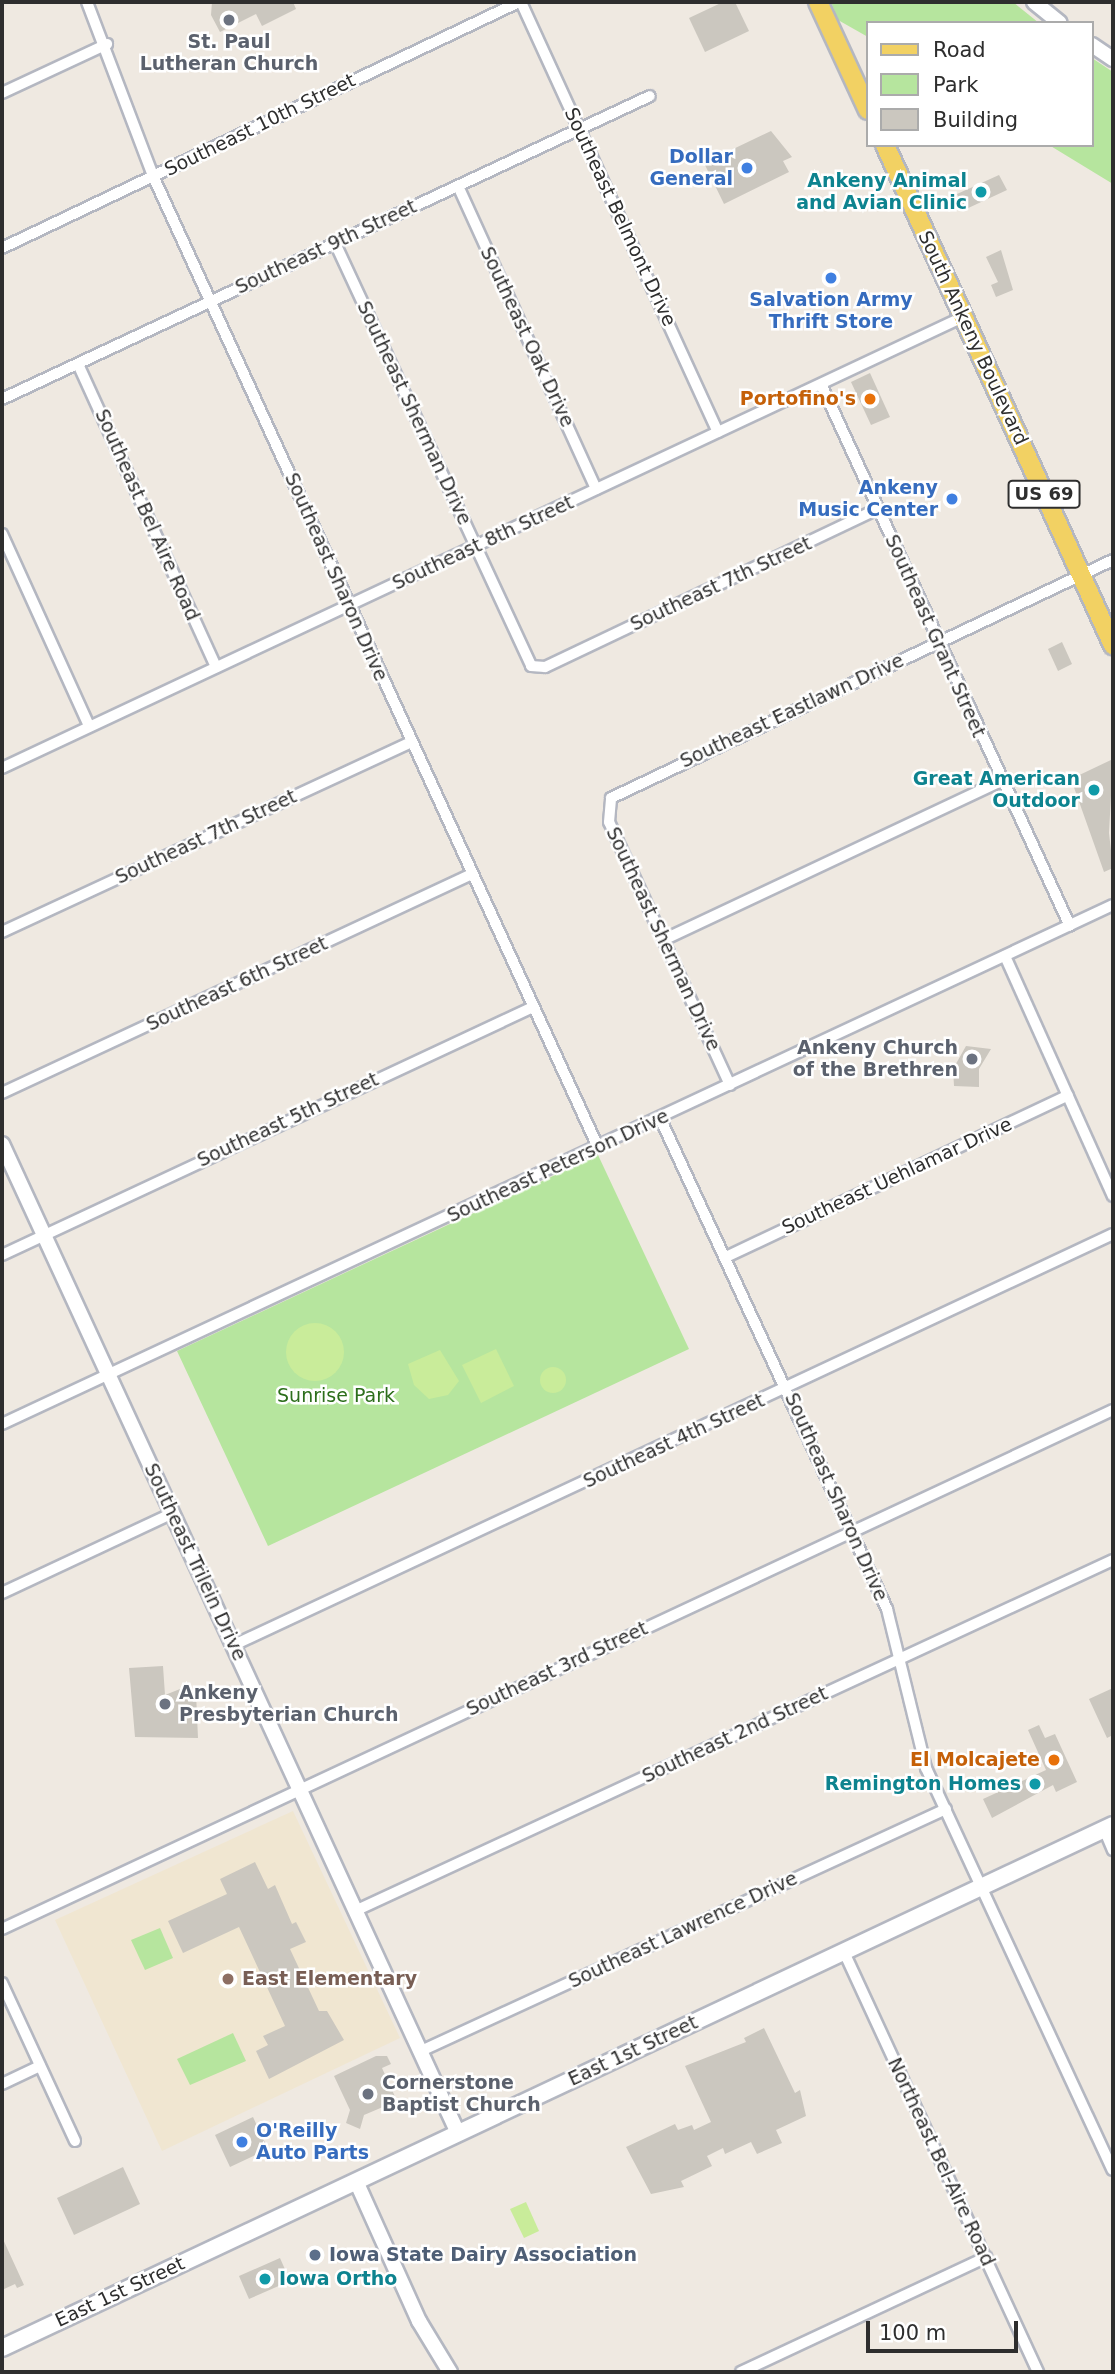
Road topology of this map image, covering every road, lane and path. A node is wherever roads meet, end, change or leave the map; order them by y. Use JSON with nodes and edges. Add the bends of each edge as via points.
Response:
{"nodes":[{"id":1,"x":87,"y":2,"type":"edge"},
{"id":2,"x":520,"y":2,"type":"edge"},
{"id":3,"x":818,"y":2,"type":"edge"},
{"id":4,"x":1034,"y":2,"type":"edge"},
{"id":5,"x":1058,"y":21,"type":"edge"},
{"id":6,"x":107,"y":44,"type":"junction"},
{"id":7,"x":1094,"y":46,"type":"edge"},
{"id":8,"x":1113,"y":59,"type":"edge"},
{"id":9,"x":2,"y":93,"type":"edge"},
{"id":10,"x":650,"y":96,"type":"dead end"},
{"id":11,"x":866,"y":106,"type":"edge"},
{"id":12,"x":579,"y":128,"type":"junction"},
{"id":13,"x":885,"y":147,"type":"edge"},
{"id":14,"x":153,"y":176,"type":"junction"},
{"id":15,"x":458,"y":186,"type":"junction"},
{"id":16,"x":335,"y":243,"type":"junction"},
{"id":17,"x":2,"y":248,"type":"edge"},
{"id":18,"x":211,"y":301,"type":"junction"},
{"id":19,"x":963,"y":317,"type":"junction"},
{"id":20,"x":78,"y":364,"type":"junction"},
{"id":21,"x":821,"y":384,"type":"junction"},
{"id":22,"x":2,"y":400,"type":"edge"},
{"id":23,"x":718,"y":432,"type":"junction"},
{"id":24,"x":596,"y":489,"type":"junction"},
{"id":25,"x":878,"y":509,"type":"junction"},
{"id":26,"x":2,"y":534,"type":"edge"},
{"id":27,"x":475,"y":546,"type":"junction"},
{"id":28,"x":1113,"y":560,"type":"edge"},
{"id":29,"x":1082,"y":575,"type":"junction"},
{"id":30,"x":348,"y":606,"type":"junction"},
{"id":31,"x":937,"y":642,"type":"junction"},
{"id":32,"x":1113,"y":645,"type":"edge"},
{"id":33,"x":526,"y":660,"type":"joint"},
{"id":34,"x":216,"y":667,"type":"junction"},
{"id":35,"x":89,"y":726,"type":"junction"},
{"id":36,"x":411,"y":742,"type":"junction"},
{"id":37,"x":2,"y":768,"type":"edge"},
{"id":38,"x":1001,"y":781,"type":"junction"},
{"id":39,"x":617,"y":794,"type":"joint"},
{"id":40,"x":472,"y":874,"type":"junction"},
{"id":41,"x":1113,"y":905,"type":"edge"},
{"id":42,"x":1070,"y":926,"type":"junction"},
{"id":43,"x":2,"y":932,"type":"edge"},
{"id":44,"x":663,"y":940,"type":"junction"},
{"id":45,"x":1005,"y":956,"type":"junction"},
{"id":46,"x":533,"y":1007,"type":"junction"},
{"id":47,"x":730,"y":1085,"type":"junction"},
{"id":48,"x":2,"y":1093,"type":"edge"},
{"id":49,"x":1068,"y":1095,"type":"junction"},
{"id":50,"x":660,"y":1118,"type":"junction"},
{"id":51,"x":2,"y":1144,"type":"edge"},
{"id":52,"x":598,"y":1147,"type":"junction"},
{"id":53,"x":1113,"y":1195,"type":"edge"},
{"id":54,"x":1113,"y":1234,"type":"edge"},
{"id":55,"x":44,"y":1235,"type":"junction"},
{"id":56,"x":2,"y":1255,"type":"edge"},
{"id":57,"x":726,"y":1257,"type":"junction"},
{"id":58,"x":108,"y":1374,"type":"junction"},
{"id":59,"x":787,"y":1389,"type":"junction"},
{"id":60,"x":1113,"y":1410,"type":"edge"},
{"id":61,"x":2,"y":1424,"type":"edge"},
{"id":62,"x":173,"y":1513,"type":"junction"},
{"id":63,"x":852,"y":1533,"type":"junction"},
{"id":64,"x":1113,"y":1560,"type":"edge"},
{"id":65,"x":2,"y":1593,"type":"edge"},
{"id":66,"x":234,"y":1645,"type":"junction"},
{"id":67,"x":902,"y":1659,"type":"junction"},
{"id":68,"x":300,"y":1788,"type":"junction"},
{"id":69,"x":946,"y":1809,"type":"junction"},
{"id":70,"x":1109,"y":1827,"type":"edge"},
{"id":71,"x":1113,"y":1850,"type":"edge"},
{"id":72,"x":982,"y":1887,"type":"junction"},
{"id":73,"x":357,"y":1910,"type":"junction"},
{"id":74,"x":2,"y":1929,"type":"edge"},
{"id":75,"x":844,"y":1952,"type":"junction"},
{"id":76,"x":2,"y":1983,"type":"edge"},
{"id":77,"x":421,"y":2051,"type":"junction"},
{"id":78,"x":40,"y":2066,"type":"junction"},
{"id":79,"x":2,"y":2084,"type":"edge"},
{"id":80,"x":458,"y":2133,"type":"junction"},
{"id":81,"x":75,"y":2141,"type":"dead end"},
{"id":82,"x":1113,"y":2170,"type":"edge"},
{"id":83,"x":356,"y":2181,"type":"junction"},
{"id":84,"x":986,"y":2258,"type":"junction"},
{"id":85,"x":2,"y":2348,"type":"edge"},
{"id":86,"x":450,"y":2372,"type":"edge"},
{"id":87,"x":741,"y":2372,"type":"edge"},
{"id":88,"x":1038,"y":2372,"type":"edge"}],
"edges":[{"from":1,"to":6,"type":"street","name":"Southeast Sharon Drive"},
{"from":2,"to":12,"type":"street","name":"Southeast Belmont Drive"},
{"from":2,"to":14,"type":"street","name":"Southeast 10th Street"},
{"from":3,"to":11,"type":"main road"},
{"from":4,"to":5,"type":"street"},
{"from":6,"to":9,"type":"street"},
{"from":6,"to":14,"type":"street","name":"Southeast Sharon Drive","via":[[125,113]]},
{"from":7,"to":8,"type":"street"},
{"from":10,"to":12,"type":"street","name":"Southeast 9th Street"},
{"from":12,"to":15,"type":"street","name":"Southeast 9th Street"},
{"from":12,"to":23,"type":"street","name":"Southeast Belmont Drive"},
{"from":13,"to":19,"type":"main road","name":"South Ankeny Boulevard","number":"US 69"},
{"from":14,"to":17,"type":"street","name":"Southeast 10th Street"},
{"from":14,"to":18,"type":"street","name":"Southeast Sharon Drive"},
{"from":15,"to":16,"type":"street","name":"Southeast 9th Street"},
{"from":15,"to":24,"type":"street","name":"Southeast Oak Drive"},
{"from":16,"to":18,"type":"street","name":"Southeast 9th Street"},
{"from":16,"to":27,"type":"street","name":"Southeast Sherman Drive"},
{"from":18,"to":20,"type":"street","name":"Southeast 9th Street"},
{"from":18,"to":30,"type":"street","name":"Southeast Sharon Drive"},
{"from":19,"to":21,"type":"street","name":"Southeast 8th Street"},
{"from":19,"to":29,"type":"main road","name":"South Ankeny Boulevard","number":"US 69"},
{"from":20,"to":22,"type":"street","name":"Southeast 9th Street"},
{"from":20,"to":34,"type":"street","name":"Southeast Bel Aire Road"},
{"from":21,"to":23,"type":"street","name":"Southeast 8th Street"},
{"from":21,"to":25,"type":"street","name":"Southeast Grant Street"},
{"from":23,"to":24,"type":"street","name":"Southeast 8th Street"},
{"from":24,"to":27,"type":"street","name":"Southeast 8th Street"},
{"from":25,"to":31,"type":"street","name":"Southeast Grant Street"},
{"from":25,"to":33,"type":"street","name":"Southeast 7th Street","via":[[545,667]]},
{"from":26,"to":35,"type":"street"},
{"from":27,"to":30,"type":"street","name":"Southeast 8th Street"},
{"from":27,"to":33,"type":"street","name":"Southeast Sherman Drive"},
{"from":28,"to":29,"type":"street","name":"Southeast Eastlawn Drive"},
{"from":29,"to":31,"type":"street","name":"Southeast Eastlawn Drive"},
{"from":29,"to":32,"type":"main road","name":"South Ankeny Boulevard","number":"US 69"},
{"from":30,"to":34,"type":"street","name":"Southeast 8th Street"},
{"from":30,"to":36,"type":"street","name":"Southeast Sharon Drive"},
{"from":31,"to":38,"type":"street","name":"Southeast Grant Street"},
{"from":31,"to":39,"type":"street","name":"Southeast Eastlawn Drive"},
{"from":34,"to":35,"type":"street","name":"Southeast 8th Street"},
{"from":35,"to":37,"type":"street","name":"Southeast 8th Street"},
{"from":36,"to":40,"type":"street","name":"Southeast Sharon Drive"},
{"from":36,"to":43,"type":"street","name":"Southeast 7th Street"},
{"from":38,"to":42,"type":"street","name":"Southeast Grant Street"},
{"from":38,"to":44,"type":"street"},
{"from":39,"to":44,"type":"street","name":"Southeast Sherman Drive","via":[[606,814]]},
{"from":40,"to":46,"type":"street","name":"Southeast Sharon Drive"},
{"from":40,"to":48,"type":"street","name":"Southeast 6th Street"},
{"from":41,"to":42,"type":"street","name":"Southeast Peterson Drive"},
{"from":42,"to":45,"type":"street","name":"Southeast Peterson Drive"},
{"from":44,"to":47,"type":"street","name":"Southeast Sherman Drive"},
{"from":45,"to":47,"type":"street","name":"Southeast Peterson Drive"},
{"from":45,"to":49,"type":"street"},
{"from":46,"to":52,"type":"street","name":"Southeast Sharon Drive"},
{"from":46,"to":55,"type":"street","name":"Southeast 5th Street"},
{"from":47,"to":50,"type":"street","name":"Southeast Peterson Drive"},
{"from":49,"to":53,"type":"street"},
{"from":49,"to":57,"type":"street","name":"Southeast Uehlamar Drive"},
{"from":50,"to":52,"type":"street","name":"Southeast Peterson Drive"},
{"from":50,"to":57,"type":"street","name":"Southeast Sharon Drive"},
{"from":51,"to":55,"type":"street","name":"Southeast Trilein Drive"},
{"from":52,"to":58,"type":"street","name":"Southeast Peterson Drive"},
{"from":54,"to":59,"type":"street","name":"Southeast 4th Street"},
{"from":55,"to":56,"type":"street","name":"Southeast 5th Street"},
{"from":55,"to":58,"type":"street","name":"Southeast Trilein Drive"},
{"from":57,"to":59,"type":"street","name":"Southeast Sharon Drive"},
{"from":58,"to":61,"type":"street","name":"Southeast Peterson Drive"},
{"from":58,"to":62,"type":"street","name":"Southeast Trilein Drive"},
{"from":59,"to":63,"type":"street","name":"Southeast Sharon Drive"},
{"from":59,"to":66,"type":"street","name":"Southeast 4th Street"},
{"from":60,"to":63,"type":"street","name":"Southeast 3rd Street"},
{"from":62,"to":65,"type":"street"},
{"from":62,"to":66,"type":"street","name":"Southeast Trilein Drive"},
{"from":63,"to":67,"type":"street","name":"Southeast Sharon Drive"},
{"from":63,"to":68,"type":"street","name":"Southeast 3rd Street"},
{"from":64,"to":67,"type":"street","name":"Southeast 2nd Street"},
{"from":66,"to":68,"type":"street","name":"Southeast Trilein Drive"},
{"from":67,"to":69,"type":"street","name":"Southeast Sharon Drive","via":[[916,1740]]},
{"from":67,"to":73,"type":"street","name":"Southeast 2nd Street"},
{"from":68,"to":73,"type":"street","name":"Southeast Trilein Drive"},
{"from":68,"to":74,"type":"street","name":"Southeast 3rd Street"},
{"from":69,"to":72,"type":"street","name":"Southeast Sharon Drive"},
{"from":69,"to":77,"type":"street","name":"Southeast Lawrence Drive"},
{"from":70,"to":71,"type":"street"},
{"from":70,"to":72,"type":"main road","name":"East 1st Street"},
{"from":72,"to":75,"type":"main road","name":"East 1st Street"},
{"from":72,"to":82,"type":"street","name":"Southeast Sharon Drive"},
{"from":73,"to":77,"type":"street","name":"Southeast Trilein Drive"},
{"from":75,"to":80,"type":"main road","name":"East 1st Street"},
{"from":75,"to":84,"type":"street","name":"Northeast Bel-Aire Road"},
{"from":76,"to":78,"type":"street"},
{"from":77,"to":80,"type":"street","name":"Southeast Trilein Drive"},
{"from":78,"to":79,"type":"street"},
{"from":78,"to":81,"type":"street"},
{"from":80,"to":83,"type":"main road","name":"East 1st Street"},
{"from":83,"to":85,"type":"main road","name":"East 1st Street"},
{"from":83,"to":86,"type":"street","via":[[419,2321]]},
{"from":84,"to":87,"type":"street"},
{"from":84,"to":88,"type":"street","name":"Northeast Bel-Aire Road"}]}
